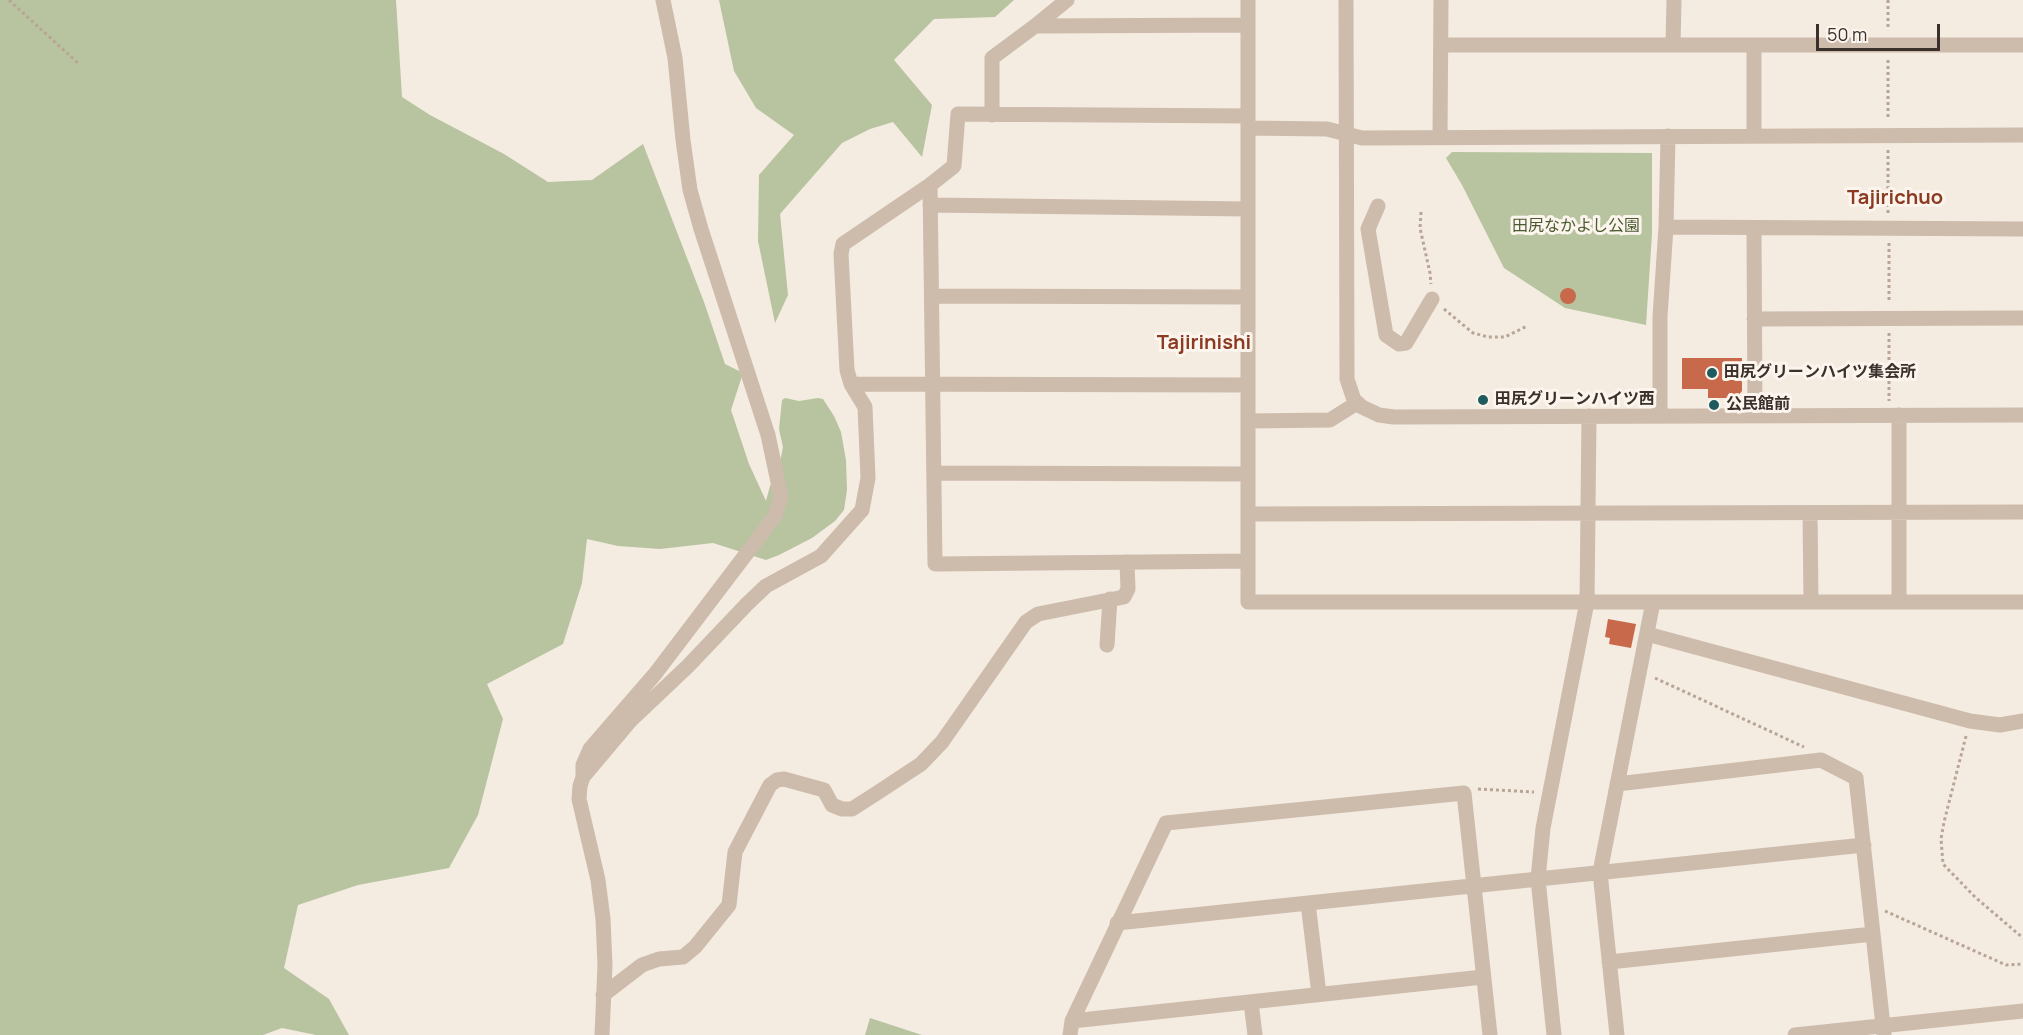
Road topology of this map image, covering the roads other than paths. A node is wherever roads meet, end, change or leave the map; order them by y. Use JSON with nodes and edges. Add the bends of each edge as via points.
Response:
{"nodes":[{"id":1,"x":663,"y":0,"type":"edge"},
{"id":2,"x":1067,"y":0,"type":"edge"},
{"id":3,"x":1248,"y":0,"type":"edge"},
{"id":4,"x":1346,"y":0,"type":"edge"},
{"id":5,"x":1441,"y":0,"type":"edge"},
{"id":6,"x":1674,"y":0,"type":"edge"},
{"id":7,"x":1248,"y":25,"type":"junction"},
{"id":8,"x":1035,"y":26,"type":"junction"},
{"id":9,"x":1442,"y":45,"type":"junction"},
{"id":10,"x":1673,"y":45,"type":"junction"},
{"id":11,"x":1754,"y":45,"type":"junction"},
{"id":12,"x":2023,"y":45,"type":"edge"},
{"id":13,"x":992,"y":115,"type":"junction"},
{"id":14,"x":1248,"y":122,"type":"junction"},
{"id":15,"x":1346,"y":134,"type":"junction"},
{"id":16,"x":2023,"y":135,"type":"edge"},
{"id":17,"x":1668,"y":136,"type":"junction"},
{"id":18,"x":1754,"y":136,"type":"junction"},
{"id":19,"x":1440,"y":137,"type":"junction"},
{"id":20,"x":930,"y":186,"type":"junction"},
{"id":21,"x":930,"y":205,"type":"junction"},
{"id":22,"x":1378,"y":206,"type":"dead end"},
{"id":23,"x":1248,"y":208,"type":"junction"},
{"id":24,"x":1666,"y":227,"type":"junction"},
{"id":25,"x":1754,"y":228,"type":"junction"},
{"id":26,"x":2023,"y":229,"type":"edge"},
{"id":27,"x":932,"y":296,"type":"junction"},
{"id":28,"x":1248,"y":297,"type":"junction"},
{"id":29,"x":1432,"y":299,"type":"road end"},
{"id":30,"x":2023,"y":318,"type":"edge"},
{"id":31,"x":1754,"y":319,"type":"junction"},
{"id":32,"x":851,"y":384,"type":"junction"},
{"id":33,"x":933,"y":384,"type":"junction"},
{"id":34,"x":1248,"y":385,"type":"junction"},
{"id":35,"x":1357,"y":403,"type":"junction"},
{"id":36,"x":1899,"y":415,"type":"junction"},
{"id":37,"x":2023,"y":415,"type":"edge"},
{"id":38,"x":1590,"y":416,"type":"junction"},
{"id":39,"x":1660,"y":416,"type":"junction"},
{"id":40,"x":1755,"y":416,"type":"junction"},
{"id":41,"x":1248,"y":422,"type":"junction"},
{"id":42,"x":934,"y":473,"type":"junction"},
{"id":43,"x":1248,"y":474,"type":"junction"},
{"id":44,"x":1898,"y":512,"type":"junction"},
{"id":45,"x":2023,"y":512,"type":"edge"},
{"id":46,"x":1588,"y":513,"type":"junction"},
{"id":47,"x":1810,"y":513,"type":"junction"},
{"id":48,"x":1248,"y":514,"type":"junction"},
{"id":49,"x":1248,"y":561,"type":"junction"},
{"id":50,"x":1127,"y":562,"type":"junction"},
{"id":51,"x":1110,"y":599,"type":"junction"},
{"id":52,"x":1587,"y":602,"type":"junction"},
{"id":53,"x":1653,"y":602,"type":"junction"},
{"id":54,"x":1811,"y":602,"type":"junction"},
{"id":55,"x":1899,"y":602,"type":"junction"},
{"id":56,"x":2023,"y":602,"type":"edge"},
{"id":57,"x":1647,"y":634,"type":"junction"},
{"id":58,"x":1107,"y":645,"type":"dead end"},
{"id":59,"x":2023,"y":721,"type":"edge"},
{"id":60,"x":583,"y":777,"type":"junction"},
{"id":61,"x":1617,"y":784,"type":"junction"},
{"id":62,"x":1864,"y":845,"type":"junction"},
{"id":63,"x":1600,"y":872,"type":"junction"},
{"id":64,"x":1538,"y":879,"type":"junction"},
{"id":65,"x":1474,"y":886,"type":"junction"},
{"id":66,"x":1308,"y":903,"type":"junction"},
{"id":67,"x":1117,"y":923,"type":"junction"},
{"id":68,"x":1873,"y":934,"type":"junction"},
{"id":69,"x":1609,"y":962,"type":"junction"},
{"id":70,"x":1484,"y":977,"type":"junction"},
{"id":71,"x":1319,"y":994,"type":"junction"},
{"id":72,"x":603,"y":995,"type":"junction"},
{"id":73,"x":1251,"y":1002,"type":"junction"},
{"id":74,"x":2023,"y":1011,"type":"edge"},
{"id":75,"x":1071,"y":1028,"type":"edge"},
{"id":76,"x":1884,"y":1030,"type":"edge"},
{"id":77,"x":602,"y":1035,"type":"edge"},
{"id":78,"x":1255,"y":1035,"type":"edge"},
{"id":79,"x":1490,"y":1035,"type":"edge"},
{"id":80,"x":1554,"y":1035,"type":"edge"},
{"id":81,"x":1617,"y":1035,"type":"edge"},
{"id":82,"x":1795,"y":1035,"type":"edge"}],
"edges":[{"from":1,"to":60,"type":"street","via":[[675,58],[690,190],[768,435],[781,496],[776,516],[656,674],[590,749]]},
{"from":2,"to":8,"type":"street"},
{"from":3,"to":7,"type":"street"},
{"from":4,"to":15,"type":"street"},
{"from":5,"to":9,"type":"street"},
{"from":6,"to":10,"type":"street"},
{"from":7,"to":8,"type":"street"},
{"from":7,"to":14,"type":"street"},
{"from":8,"to":13,"type":"street","via":[[992,58]]},
{"from":9,"to":10,"type":"street"},
{"from":9,"to":19,"type":"street"},
{"from":10,"to":11,"type":"street"},
{"from":11,"to":12,"type":"street"},
{"from":11,"to":18,"type":"street"},
{"from":13,"to":14,"type":"street"},
{"from":13,"to":20,"type":"street","via":[[958,114],[954,166]]},
{"from":14,"to":15,"type":"street"},
{"from":14,"to":23,"type":"street"},
{"from":15,"to":19,"type":"street","via":[[1362,138]]},
{"from":15,"to":35,"type":"street","via":[[1347,380]]},
{"from":16,"to":18,"type":"street"},
{"from":17,"to":18,"type":"street"},
{"from":17,"to":19,"type":"street"},
{"from":17,"to":24,"type":"street"},
{"from":20,"to":21,"type":"street"},
{"from":20,"to":32,"type":"street","via":[[843,244],[847,370]]},
{"from":21,"to":23,"type":"street"},
{"from":21,"to":27,"type":"street"},
{"from":22,"to":29,"type":"street","via":[[1364,229],[1386,336],[1399,344],[1406,343]]},
{"from":23,"to":28,"type":"street"},
{"from":24,"to":25,"type":"street"},
{"from":24,"to":39,"type":"street","via":[[1660,317]]},
{"from":25,"to":26,"type":"street"},
{"from":25,"to":31,"type":"street"},
{"from":27,"to":28,"type":"street"},
{"from":27,"to":33,"type":"street"},
{"from":28,"to":34,"type":"street"},
{"from":30,"to":31,"type":"street"},
{"from":31,"to":40,"type":"street"},
{"from":32,"to":33,"type":"street"},
{"from":32,"to":60,"type":"street","via":[[865,407],[868,478],[862,510],[821,556],[766,586],[747,604],[631,720]]},
{"from":33,"to":34,"type":"street"},
{"from":33,"to":42,"type":"street"},
{"from":34,"to":41,"type":"street"},
{"from":35,"to":38,"type":"street","via":[[1373,413],[1394,417]]},
{"from":35,"to":41,"type":"street","via":[[1330,420]]},
{"from":36,"to":37,"type":"street"},
{"from":36,"to":40,"type":"street"},
{"from":36,"to":44,"type":"street"},
{"from":38,"to":39,"type":"street"},
{"from":38,"to":46,"type":"street"},
{"from":39,"to":40,"type":"street"},
{"from":41,"to":43,"type":"street"},
{"from":42,"to":43,"type":"street"},
{"from":42,"to":50,"type":"street","via":[[935,564]]},
{"from":43,"to":48,"type":"street"},
{"from":44,"to":45,"type":"street"},
{"from":44,"to":47,"type":"street"},
{"from":44,"to":55,"type":"street"},
{"from":46,"to":47,"type":"street"},
{"from":46,"to":48,"type":"street"},
{"from":46,"to":52,"type":"street"},
{"from":47,"to":54,"type":"street"},
{"from":48,"to":49,"type":"street"},
{"from":49,"to":50,"type":"street"},
{"from":49,"to":52,"type":"street","via":[[1248,603]]},
{"from":50,"to":51,"type":"street","via":[[1128,589],[1124,597]]},
{"from":51,"to":58,"type":"street"},
{"from":51,"to":72,"type":"street","via":[[1038,614],[1026,622],[942,742],[921,764],[852,809],[832,806],[824,790],[784,779],[770,785],[735,852],[729,905],[683,957],[642,965]]},
{"from":52,"to":53,"type":"street"},
{"from":52,"to":64,"type":"street","via":[[1543,828]]},
{"from":53,"to":54,"type":"street"},
{"from":53,"to":57,"type":"street"},
{"from":54,"to":55,"type":"street"},
{"from":55,"to":56,"type":"street"},
{"from":57,"to":59,"type":"street","via":[[1970,721],[2000,725]]},
{"from":57,"to":61,"type":"street"},
{"from":60,"to":72,"type":"street","via":[[579,799],[603,919]]},
{"from":61,"to":62,"type":"street","via":[[1821,760],[1856,778]]},
{"from":61,"to":63,"type":"street"},
{"from":62,"to":63,"type":"street"},
{"from":62,"to":68,"type":"street"},
{"from":63,"to":64,"type":"street"},
{"from":63,"to":69,"type":"street"},
{"from":64,"to":65,"type":"street"},
{"from":64,"to":80,"type":"street"},
{"from":65,"to":66,"type":"street"},
{"from":65,"to":67,"type":"street","via":[[1464,793],[1166,823]]},
{"from":65,"to":70,"type":"street"},
{"from":66,"to":67,"type":"street"},
{"from":66,"to":71,"type":"street"},
{"from":67,"to":75,"type":"street"},
{"from":68,"to":69,"type":"street"},
{"from":68,"to":76,"type":"street"},
{"from":69,"to":81,"type":"street"},
{"from":70,"to":71,"type":"street"},
{"from":70,"to":79,"type":"street"},
{"from":71,"to":73,"type":"street"},
{"from":72,"to":77,"type":"street"},
{"from":73,"to":75,"type":"street"},
{"from":73,"to":78,"type":"street"},
{"from":74,"to":76,"type":"street"},
{"from":76,"to":82,"type":"street"}]}
